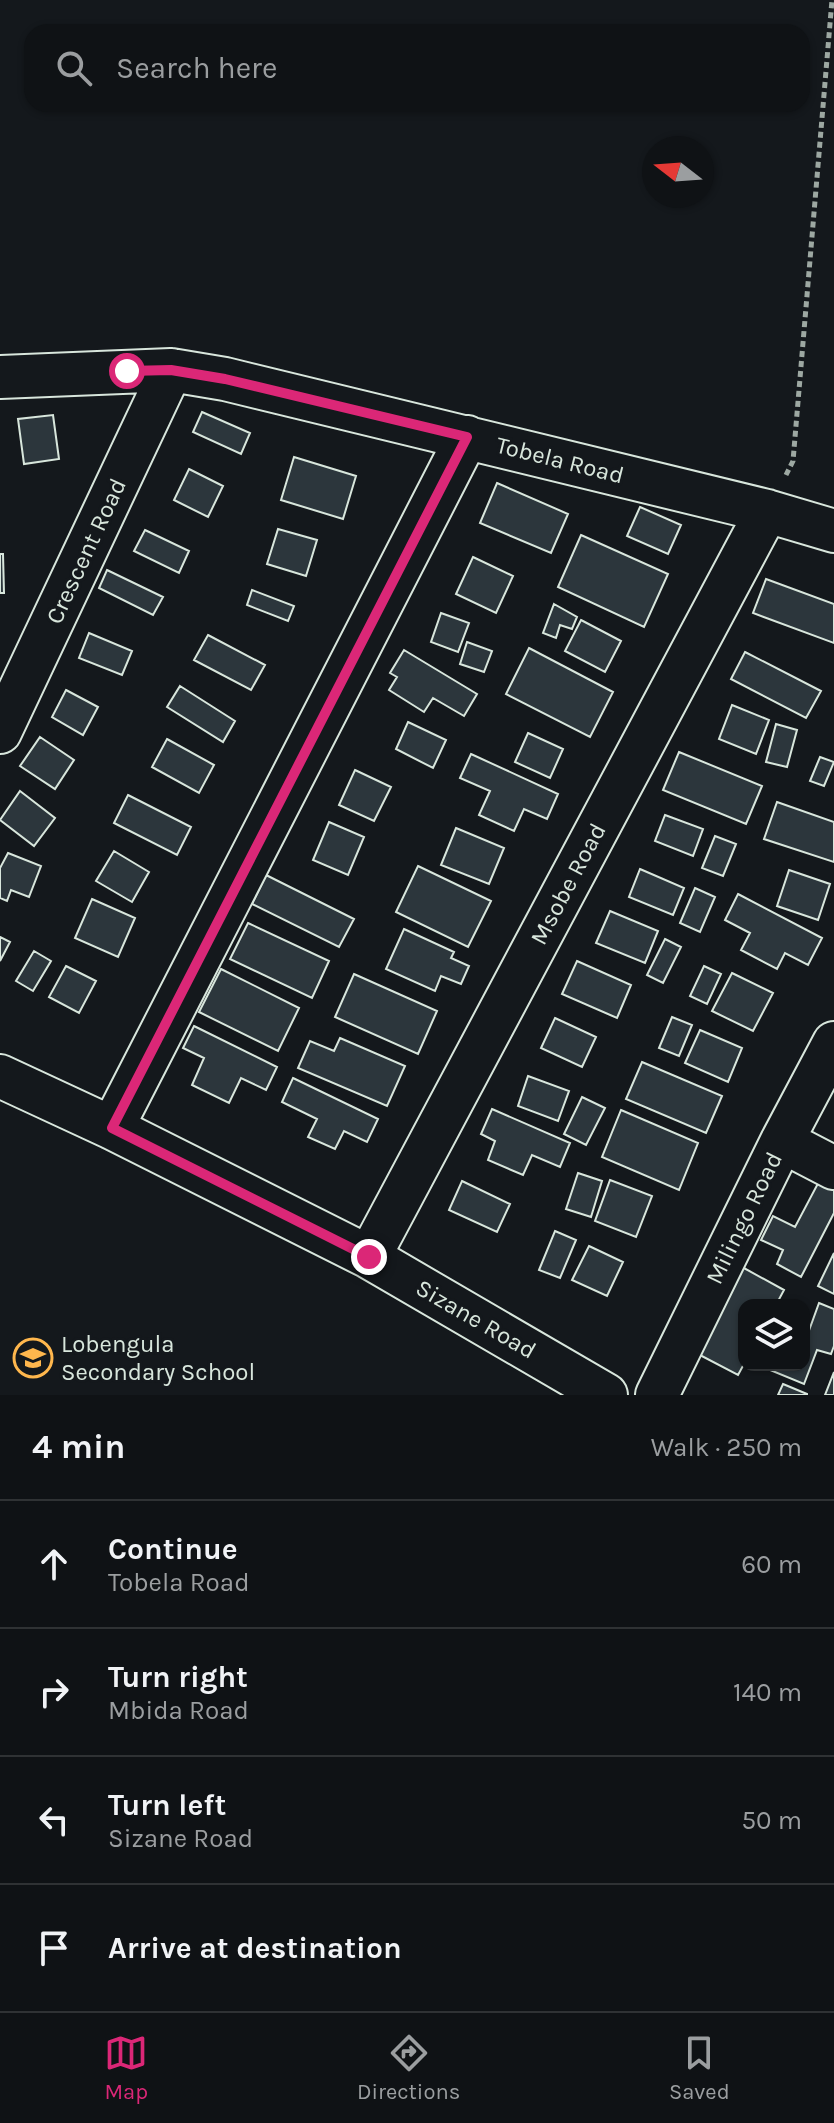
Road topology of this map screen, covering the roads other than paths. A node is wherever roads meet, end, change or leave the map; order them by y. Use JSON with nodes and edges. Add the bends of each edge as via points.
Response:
{"nodes":[{"id":1,"x":171,"y":370,"type":"junction"},
{"id":2,"x":0,"y":377,"type":"edge"},
{"id":3,"x":467,"y":437,"type":"junction"},
{"id":4,"x":767,"y":511,"type":"junction"},
{"id":5,"x":834,"y":531,"type":"edge"},
{"id":6,"x":9,"y":694,"type":"edge"},
{"id":7,"x":0,"y":732,"type":"edge"},
{"id":8,"x":834,"y":1043,"type":"edge"},
{"id":9,"x":0,"y":1076,"type":"edge"},
{"id":10,"x":112,"y":1128,"type":"junction"},
{"id":11,"x":782,"y":1141,"type":"junction"},
{"id":12,"x":834,"y":1168,"type":"edge"},
{"id":13,"x":369,"y":1257,"type":"junction"},
{"id":14,"x":606,"y":1395,"type":"edge"},
{"id":15,"x":657,"y":1395,"type":"edge"}],
"edges":[{"from":1,"to":2,"type":"street","name":"Tobela Road"},
{"from":1,"to":3,"type":"street","name":"Tobela Road"},
{"from":1,"to":6,"type":"street","name":"Crescent Road"},
{"from":3,"to":4,"type":"street","name":"Tobela Road"},
{"from":3,"to":10,"type":"street"},
{"from":4,"to":5,"type":"street","name":"Tobela Road"},
{"from":4,"to":13,"type":"street","name":"Msobe Road"},
{"from":6,"to":7,"type":"street","name":"Crescent Road"},
{"from":8,"to":11,"type":"street","name":"Milingo Road"},
{"from":9,"to":10,"type":"street","name":"Sizane Road"},
{"from":10,"to":13,"type":"street","name":"Sizane Road"},
{"from":11,"to":12,"type":"street"},
{"from":11,"to":15,"type":"street","name":"Milingo Road"},
{"from":13,"to":14,"type":"street","name":"Sizane Road"}]}
